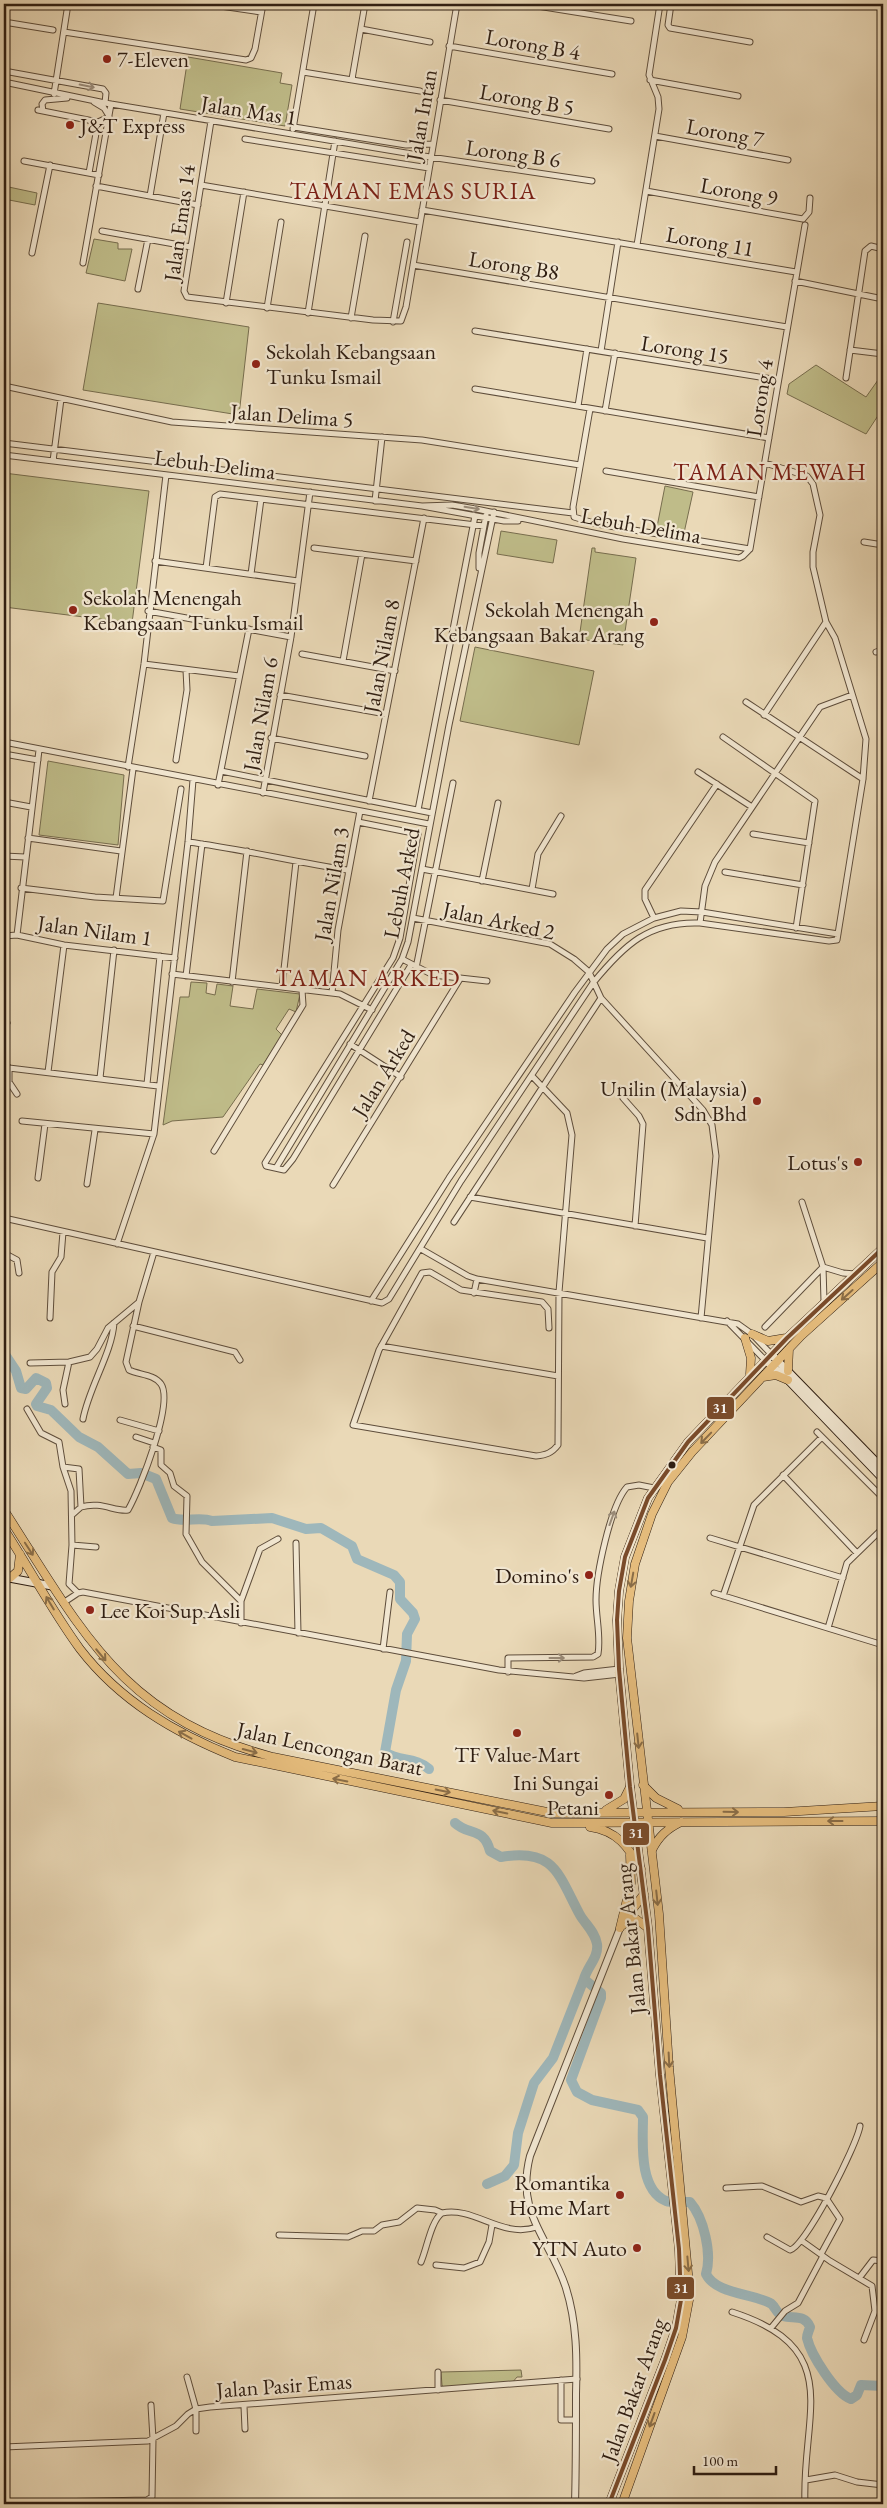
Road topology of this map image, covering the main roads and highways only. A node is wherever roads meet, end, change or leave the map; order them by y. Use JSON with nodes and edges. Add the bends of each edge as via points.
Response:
{"nodes":[{"id":1,"x":883,"y":1248,"type":"edge"},
{"id":2,"x":883,"y":1262,"type":"edge"},
{"id":3,"x":787,"y":1338,"type":"junction"},
{"id":4,"x":789,"y":1349,"type":"junction"},
{"id":5,"x":768,"y":1357,"type":"junction"},
{"id":6,"x":775,"y":1364,"type":"junction"},
{"id":7,"x":749,"y":1376,"type":"junction"},
{"id":8,"x":788,"y":1376,"type":"junction"},
{"id":9,"x":763,"y":1377,"type":"junction"},
{"id":10,"x":883,"y":1469,"type":"edge"},
{"id":11,"x":883,"y":1479,"type":"edge"},
{"id":12,"x":4,"y":1510,"type":"edge"},
{"id":13,"x":4,"y":1529,"type":"edge"},
{"id":14,"x":20,"y":1554,"type":"junction"},
{"id":15,"x":7,"y":1577,"type":"edge"},
{"id":16,"x":38,"y":1583,"type":"junction"},
{"id":17,"x":52,"y":1586,"type":"junction"},
{"id":18,"x":643,"y":1785,"type":"junction"},
{"id":19,"x":630,"y":1787,"type":"junction"},
{"id":20,"x":883,"y":1806,"type":"edge"},
{"id":21,"x":853,"y":1807,"type":"junction"},
{"id":22,"x":634,"y":1811,"type":"junction"},
{"id":23,"x":646,"y":1811,"type":"junction"},
{"id":24,"x":682,"y":1811,"type":"junction"},
{"id":25,"x":600,"y":1812,"type":"junction"},
{"id":26,"x":883,"y":1812,"type":"edge"},
{"id":27,"x":682,"y":1821,"type":"junction"},
{"id":28,"x":883,"y":1821,"type":"edge"},
{"id":29,"x":635,"y":1822,"type":"junction"},
{"id":30,"x":648,"y":1822,"type":"junction"},
{"id":31,"x":565,"y":1824,"type":"junction"},
{"id":32,"x":628,"y":1847,"type":"junction"},
{"id":33,"x":652,"y":1850,"type":"junction"},
{"id":34,"x":641,"y":1870,"type":"junction"},
{"id":35,"x":644,"y":1894,"type":"junction"},
{"id":36,"x":620,"y":1928,"type":"junction"},
{"id":37,"x":648,"y":1928,"type":"junction"},
{"id":38,"x":677,"y":2190,"type":"junction"},
{"id":39,"x":680,"y":2216,"type":"junction"},
{"id":40,"x":609,"y":2504,"type":"edge"},
{"id":41,"x":622,"y":2504,"type":"edge"}],
"edges":[{"from":1,"to":3,"type":"main road","name":"Jalan Bakar Arang"},
{"from":2,"to":4,"type":"main road","name":"Jalan Bakar Arang","one_way":true},
{"from":3,"to":5,"type":"main road","name":"Jalan Bakar Arang"},
{"from":3,"to":7,"type":"main road","via":[[768,1341],[748,1336]]},
{"from":4,"to":6,"type":"main road","name":"Jalan Bakar Arang"},
{"from":4,"to":8,"type":"main road"},
{"from":5,"to":6,"type":"main road"},
{"from":5,"to":7,"type":"main road","name":"Jalan Bakar Arang"},
{"from":6,"to":8,"type":"main road"},
{"from":6,"to":9,"type":"main road","name":"Jalan Bakar Arang"},
{"from":7,"to":19,"type":"main road","name":"Jalan Bakar Arang","via":[[688,1442],[654,1488],[625,1557],[617,1620]]},
{"from":8,"to":9,"type":"main road"},
{"from":8,"to":10,"type":"main road"},
{"from":8,"to":11,"type":"main road"},
{"from":9,"to":18,"type":"main road","name":"Jalan Bakar Arang","one_way":true,"via":[[668,1482],[652,1514],[635,1564],[627,1638]]},
{"from":12,"to":17,"type":"main road","name":"Jalan Lencongan Barat","one_way":true},
{"from":13,"to":14,"type":"main road","name":"Jalan Lencongan Barat"},
{"from":14,"to":15,"type":"main road","via":[[18,1571]]},
{"from":14,"to":16,"type":"main road","name":"Jalan Lencongan Barat"},
{"from":15,"to":16,"type":"main road"},
{"from":16,"to":17,"type":"main road"},
{"from":31,"to":16,"type":"main road","name":"Jalan Lencongan Barat","one_way":true,"via":[[270,1766],[200,1743],[131,1700],[100,1671],[80,1649]]},
{"from":17,"to":25,"type":"main road","name":"Jalan Lencongan Barat","one_way":true,"via":[[102,1656],[142,1696],[192,1727],[230,1745],[273,1757],[552,1813]]},
{"from":18,"to":23,"type":"main road","name":"Jalan Bakar Arang"},
{"from":18,"to":24,"type":"main road","via":[[662,1803]]},
{"from":19,"to":22,"type":"main road","name":"Jalan Bakar Arang"},
{"from":19,"to":25,"type":"main road","via":[[618,1803]]},
{"from":20,"to":21,"type":"main road"},
{"from":24,"to":21,"type":"main road","name":"Jalan Lencongan Barat","one_way":true,"via":[[784,1812]]},
{"from":21,"to":26,"type":"main road"},
{"from":22,"to":23,"type":"main road","name":"Jalan Lencongan Barat"},
{"from":22,"to":25,"type":"main road","name":"Jalan Lencongan Barat"},
{"from":22,"to":29,"type":"main road","name":"Jalan Bakar Arang"},
{"from":23,"to":24,"type":"main road","name":"Jalan Lencongan Barat"},
{"from":23,"to":30,"type":"main road","name":"Jalan Bakar Arang"},
{"from":28,"to":27,"type":"main road","name":"Jalan Lencongan Barat","one_way":true},
{"from":27,"to":30,"type":"main road","name":"Jalan Lencongan Barat"},
{"from":27,"to":33,"type":"main road","via":[[667,1829]]},
{"from":29,"to":30,"type":"main road","name":"Jalan Lencongan Barat"},
{"from":29,"to":31,"type":"main road","name":"Jalan Lencongan Barat"},
{"from":29,"to":34,"type":"main road","name":"Jalan Bakar Arang"},
{"from":30,"to":33,"type":"main road","name":"Jalan Bakar Arang"},
{"from":31,"to":32,"type":"main road","via":[[606,1830]]},
{"from":32,"to":34,"type":"main road"},
{"from":32,"to":36,"type":"main road","via":[[631,1883]]},
{"from":33,"to":38,"type":"main road","name":"Jalan Bakar Arang","one_way":true,"via":[[663,1963]]},
{"from":34,"to":35,"type":"main road","name":"Jalan Bakar Arang"},
{"from":35,"to":36,"type":"main road","via":[[628,1912]]},
{"from":35,"to":37,"type":"main road","name":"Jalan Bakar Arang"},
{"from":36,"to":37,"type":"main road","via":[[630,1919],[640,1921]]},
{"from":37,"to":38,"type":"main road","name":"Jalan Bakar Arang","via":[[656,2026]]},
{"from":38,"to":39,"type":"main road","name":"Jalan Bakar Arang"},
{"from":39,"to":40,"type":"main road","name":"Jalan Bakar Arang","via":[[681,2300],[676,2328]]},
{"from":39,"to":41,"type":"main road","name":"Jalan Bakar Arang","one_way":true,"via":[[690,2295],[686,2323]]}]}
